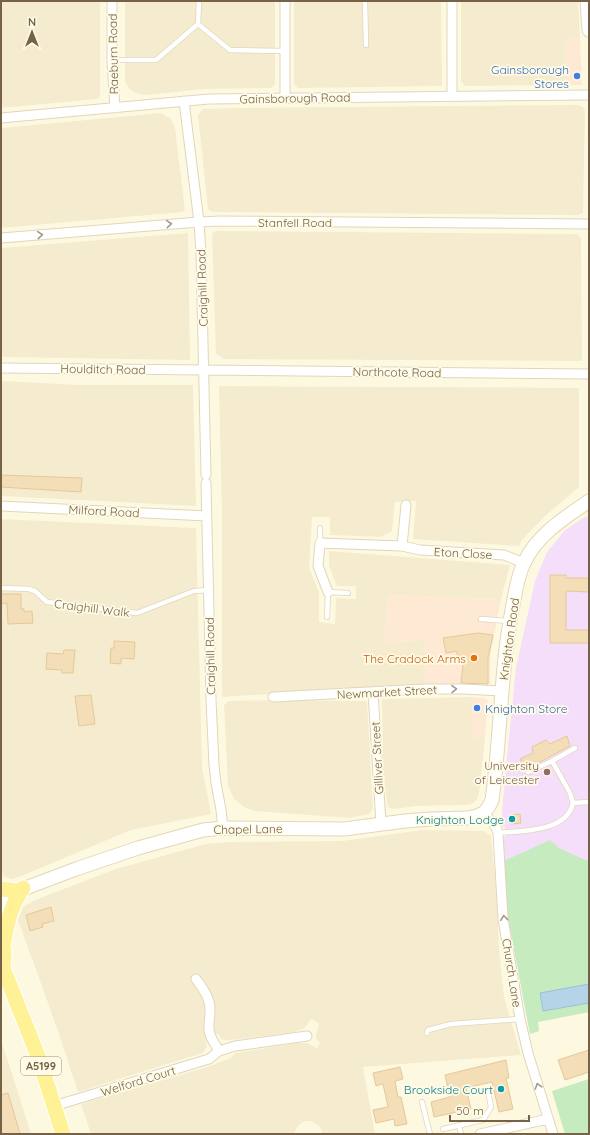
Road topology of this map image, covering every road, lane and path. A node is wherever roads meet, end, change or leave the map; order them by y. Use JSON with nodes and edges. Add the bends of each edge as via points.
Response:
{"nodes":[{"id":1,"x":112,"y":1,"type":"edge"},
{"id":2,"x":199,"y":1,"type":"edge"},
{"id":3,"x":286,"y":1,"type":"edge"},
{"id":4,"x":365,"y":1,"type":"edge"},
{"id":5,"x":452,"y":1,"type":"edge"},
{"id":6,"x":587,"y":1,"type":"edge"},
{"id":7,"x":198,"y":24,"type":"junction"},
{"id":8,"x":589,"y":30,"type":"edge"},
{"id":9,"x":366,"y":45,"type":"dead end"},
{"id":10,"x":285,"y":51,"type":"junction"},
{"id":11,"x":112,"y":60,"type":"junction"},
{"id":12,"x":589,"y":95,"type":"edge"},
{"id":13,"x":452,"y":96,"type":"junction"},
{"id":14,"x":285,"y":98,"type":"junction"},
{"id":15,"x":184,"y":101,"type":"junction"},
{"id":16,"x":115,"y":108,"type":"junction"},
{"id":17,"x":1,"y":118,"type":"edge"},
{"id":18,"x":198,"y":222,"type":"junction"},
{"id":19,"x":589,"y":224,"type":"edge"},
{"id":20,"x":1,"y":238,"type":"edge"},
{"id":21,"x":1,"y":368,"type":"edge"},
{"id":22,"x":204,"y":370,"type":"junction"},
{"id":23,"x":589,"y":374,"type":"edge"},
{"id":24,"x":589,"y":501,"type":"edge"},
{"id":25,"x":1,"y":506,"type":"edge"},
{"id":26,"x":406,"y":506,"type":"dead end"},
{"id":27,"x":207,"y":516,"type":"junction"},
{"id":28,"x":320,"y":528,"type":"dead end"},
{"id":29,"x":320,"y":543,"type":"junction"},
{"id":30,"x":402,"y":546,"type":"junction"},
{"id":31,"x":524,"y":563,"type":"junction"},
{"id":32,"x":1,"y":588,"type":"edge"},
{"id":33,"x":209,"y":590,"type":"junction"},
{"id":34,"x":328,"y":592,"type":"junction"},
{"id":35,"x":348,"y":593,"type":"dead end"},
{"id":36,"x":327,"y":617,"type":"dead end"},
{"id":37,"x":481,"y":619,"type":"dead end"},
{"id":38,"x":510,"y":621,"type":"junction"},
{"id":39,"x":502,"y":691,"type":"junction"},
{"id":40,"x":373,"y":692,"type":"junction"},
{"id":41,"x":273,"y":697,"type":"dead end"},
{"id":42,"x":575,"y":748,"type":"dead end"},
{"id":43,"x":552,"y":761,"type":"junction"},
{"id":44,"x":528,"y":772,"type":"dead end"},
{"id":45,"x":589,"y":802,"type":"edge"},
{"id":46,"x":573,"y":803,"type":"junction"},
{"id":47,"x":487,"y":810,"type":"junction"},
{"id":48,"x":381,"y":824,"type":"junction"},
{"id":49,"x":223,"y":828,"type":"junction"},
{"id":50,"x":498,"y":836,"type":"junction"},
{"id":51,"x":11,"y":892,"type":"edge"},
{"id":52,"x":1,"y":907,"type":"edge"},
{"id":53,"x":2,"y":944,"type":"edge"},
{"id":54,"x":2,"y":968,"type":"edge"},
{"id":55,"x":196,"y":979,"type":"dead end"},
{"id":56,"x":520,"y":1019,"type":"junction"},
{"id":57,"x":427,"y":1033,"type":"dead end"},
{"id":58,"x":307,"y":1036,"type":"dead end"},
{"id":59,"x":219,"y":1051,"type":"junction"},
{"id":60,"x":488,"y":1091,"type":"dead end"},
{"id":61,"x":422,"y":1102,"type":"dead end"},
{"id":62,"x":54,"y":1106,"type":"junction"},
{"id":63,"x":548,"y":1119,"type":"junction"},
{"id":64,"x":459,"y":1125,"type":"junction"},
{"id":65,"x":443,"y":1129,"type":"dead end"},
{"id":66,"x":63,"y":1134,"type":"edge"},
{"id":67,"x":430,"y":1134,"type":"edge"},
{"id":68,"x":461,"y":1134,"type":"edge"},
{"id":69,"x":480,"y":1134,"type":"edge"},
{"id":70,"x":553,"y":1134,"type":"edge"}],
"edges":[{"from":1,"to":11,"type":"street","name":"Raeburn Road"},
{"from":2,"to":7,"type":"lane"},
{"from":3,"to":10,"type":"street"},
{"from":4,"to":9,"type":"lane"},
{"from":5,"to":13,"type":"street"},
{"from":6,"to":8,"type":"street"},
{"from":7,"to":10,"type":"lane","via":[[230,50]]},
{"from":7,"to":11,"type":"lane","via":[[156,60]]},
{"from":10,"to":14,"type":"street"},
{"from":11,"to":16,"type":"street","name":"Raeburn Road"},
{"from":12,"to":13,"type":"street","name":"Gainsborough Road"},
{"from":13,"to":14,"type":"street","name":"Gainsborough Road"},
{"from":14,"to":15,"type":"street","name":"Gainsborough Road"},
{"from":15,"to":16,"type":"street","name":"Gainsborough Road"},
{"from":15,"to":18,"type":"street","name":"Craighill Road"},
{"from":16,"to":17,"type":"street","name":"Gainsborough Road"},
{"from":18,"to":19,"type":"street","name":"Stanfell Road"},
{"from":20,"to":18,"type":"street","name":"Stanfell Road","one_way":true},
{"from":18,"to":22,"type":"street","name":"Craighill Road","via":[[203,287]]},
{"from":21,"to":22,"type":"street","name":"Houlditch Road"},
{"from":22,"to":23,"type":"street","name":"Northcote Road"},
{"from":22,"to":27,"type":"street","name":"Craighill Road"},
{"from":24,"to":31,"type":"street","name":"Knighton Road","via":[[543,535]]},
{"from":25,"to":27,"type":"street","name":"Milford Road"},
{"from":26,"to":30,"type":"street"},
{"from":27,"to":33,"type":"street","name":"Craighill Road"},
{"from":28,"to":29,"type":"lane"},
{"from":29,"to":30,"type":"street","name":"Eton Close"},
{"from":29,"to":34,"type":"street","via":[[318,566]]},
{"from":30,"to":31,"type":"street","name":"Eton Close","via":[[420,550],[504,555]]},
{"from":31,"to":38,"type":"street","name":"Knighton Road","via":[[516,586]]},
{"from":32,"to":33,"type":"lane","name":"Craighill Walk","via":[[29,589],[35,591],[46,602],[137,613],[194,591]]},
{"from":33,"to":49,"type":"street","name":"Craighill Road","via":[[214,765]]},
{"from":34,"to":35,"type":"lane"},
{"from":34,"to":36,"type":"lane"},
{"from":37,"to":38,"type":"lane"},
{"from":38,"to":39,"type":"street","name":"Knighton Road"},
{"from":40,"to":39,"type":"street","name":"Newmarket Street","one_way":true,"via":[[440,689]]},
{"from":39,"to":47,"type":"street","name":"Knighton Road","via":[[492,800]]},
{"from":40,"to":41,"type":"street","name":"Newmarket Street"},
{"from":40,"to":48,"type":"street","name":"Gilliver Street"},
{"from":42,"to":43,"type":"lane"},
{"from":43,"to":44,"type":"lane"},
{"from":43,"to":46,"type":"lane"},
{"from":45,"to":46,"type":"lane"},
{"from":46,"to":50,"type":"lane","via":[[572,809],[560,822]]},
{"from":47,"to":48,"type":"street","name":"Chapel Lane","via":[[467,818]]},
{"from":47,"to":50,"type":"street"},
{"from":48,"to":49,"type":"street","name":"Chapel Lane","via":[[344,829]]},
{"from":49,"to":51,"type":"street","name":"Chapel Lane","via":[[203,830],[138,848]]},
{"from":56,"to":50,"type":"street","name":"Church Lane","one_way":true,"via":[[503,919]]},
{"from":51,"to":52,"type":"street","name":"Chapel Lane"},
{"from":51,"to":53,"type":"main road","via":[[17,898]]},
{"from":53,"to":54,"type":"main road","number":"A5199"},
{"from":54,"to":62,"type":"main road","number":"A5199","via":[[38,1056]]},
{"from":55,"to":59,"type":"street","via":[[209,1001],[209,1031]]},
{"from":56,"to":57,"type":"lane","via":[[452,1024],[428,1030]]},
{"from":63,"to":56,"type":"street","name":"Church Lane","one_way":true},
{"from":58,"to":59,"type":"street","name":"Welford Court","via":[[235,1046]]},
{"from":59,"to":62,"type":"street","name":"Welford Court","via":[[208,1059]]},
{"from":60,"to":64,"type":"lane","via":[[492,1107],[482,1120]]},
{"from":61,"to":67,"type":"lane"},
{"from":62,"to":66,"type":"main road","number":"A5199"},
{"from":63,"to":69,"type":"street"},
{"from":63,"to":70,"type":"street","name":"Church Lane"},
{"from":64,"to":65,"type":"lane"},
{"from":64,"to":68,"type":"lane"}]}
